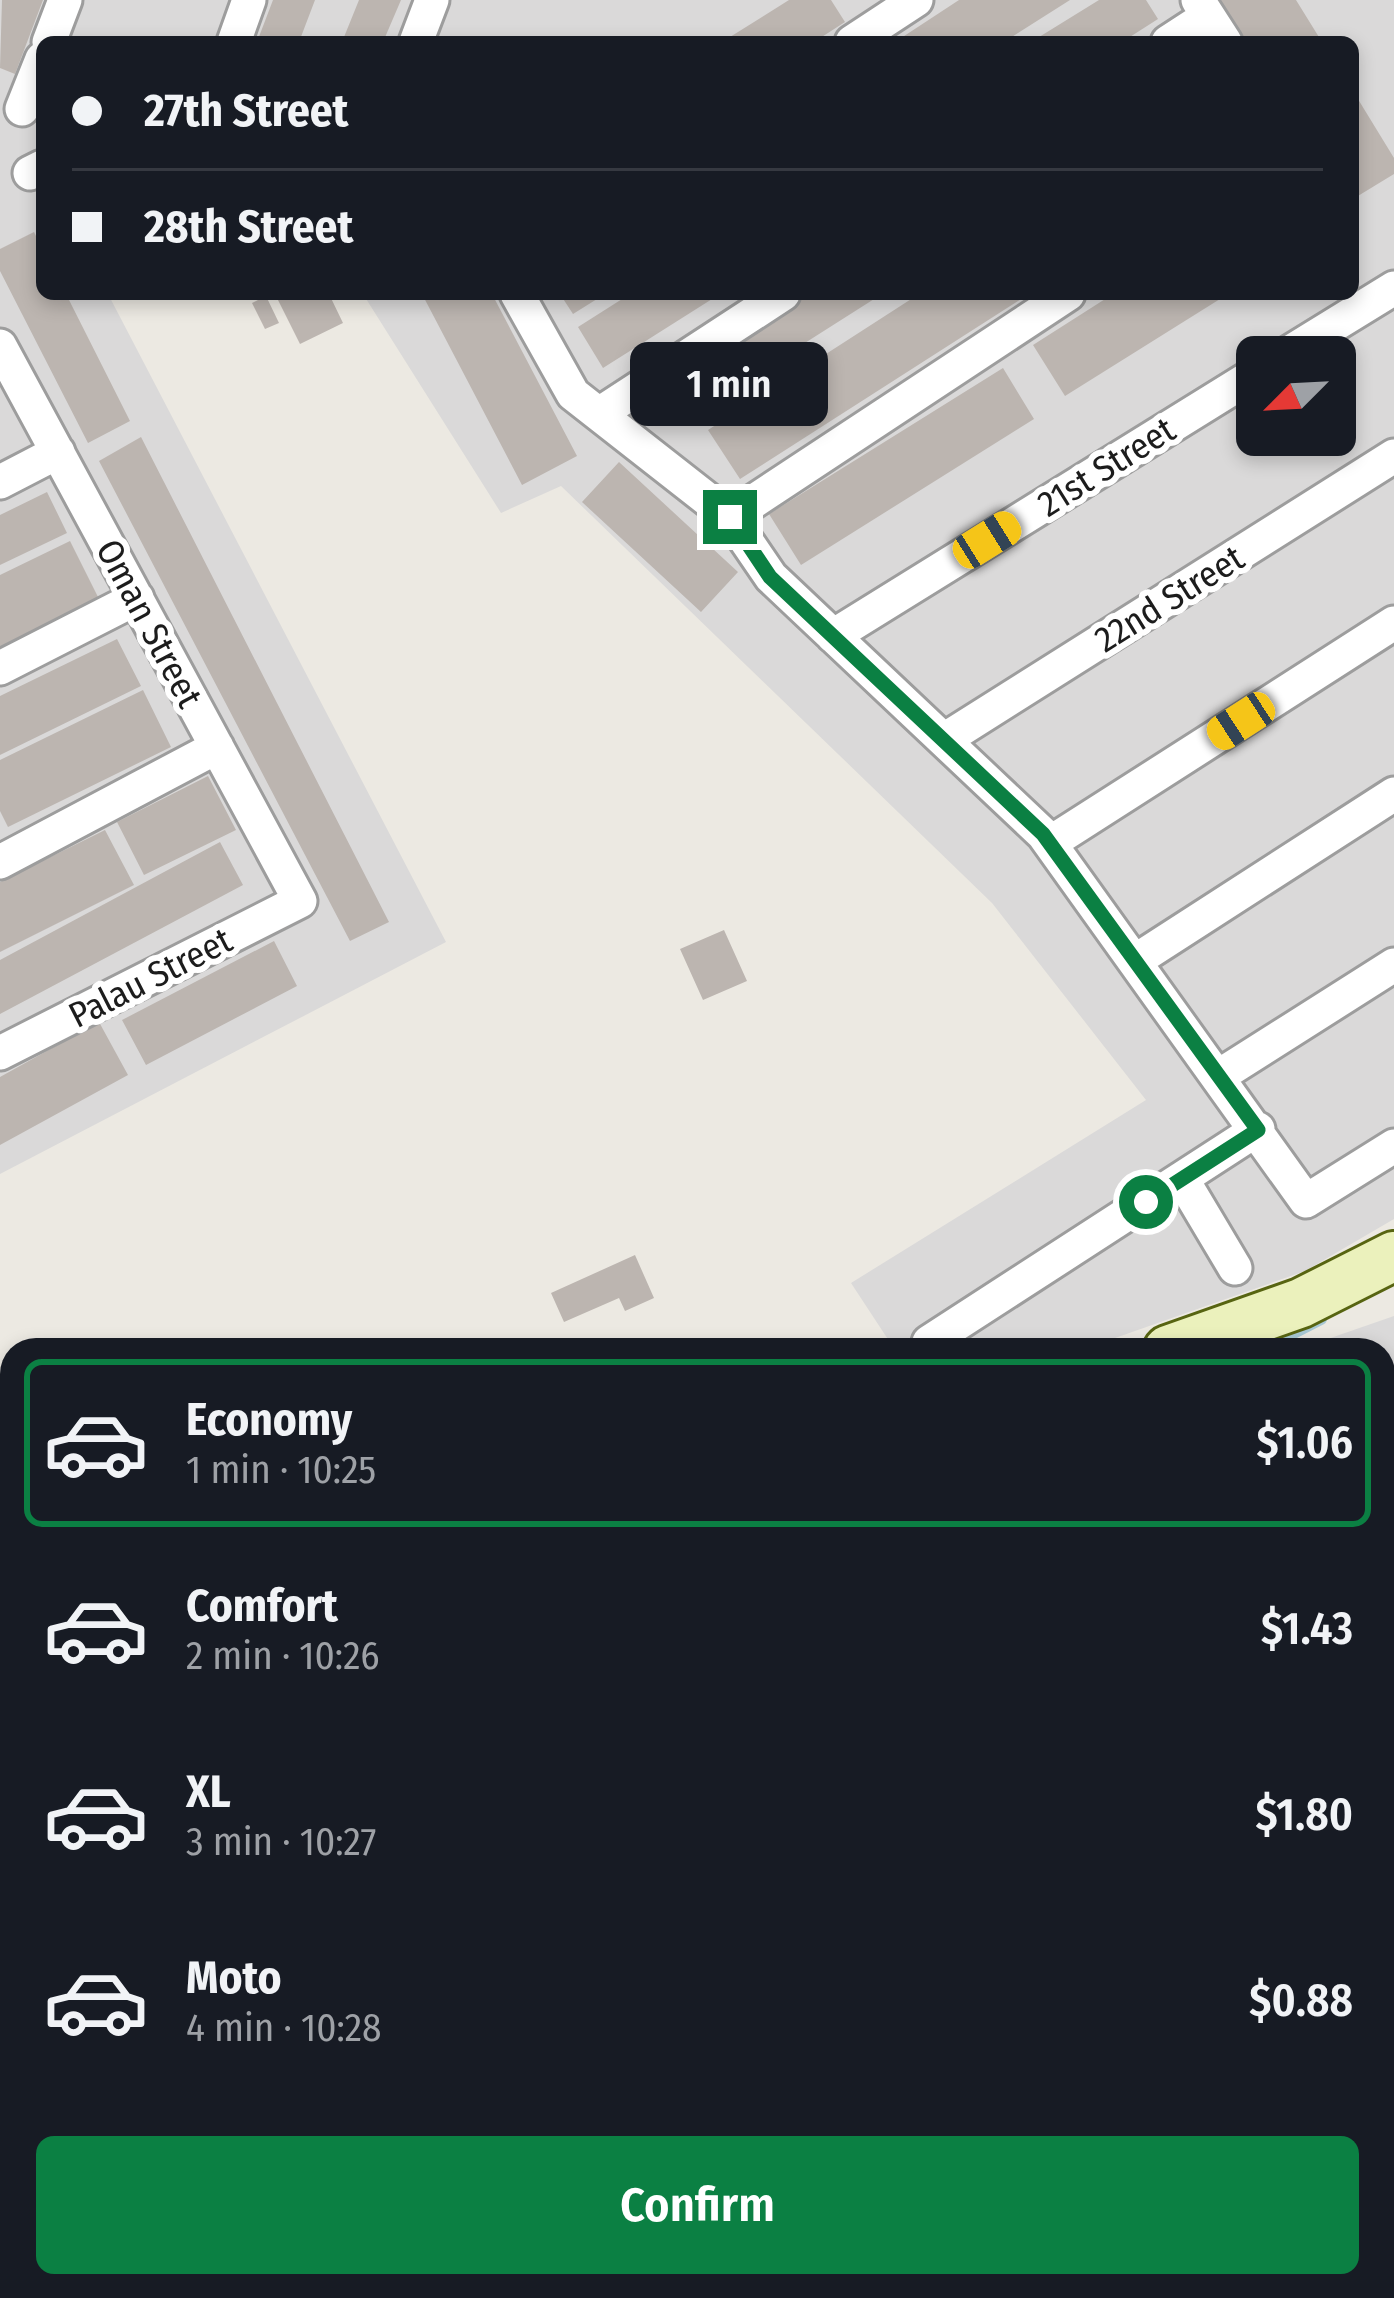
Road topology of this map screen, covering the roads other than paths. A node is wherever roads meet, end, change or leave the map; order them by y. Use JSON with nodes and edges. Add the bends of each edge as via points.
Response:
{"nodes":[{"id":1,"x":65,"y":0,"type":"edge"},
{"id":2,"x":250,"y":0,"type":"edge"},
{"id":3,"x":433,"y":0,"type":"edge"},
{"id":4,"x":913,"y":0,"type":"edge"},
{"id":5,"x":1210,"y":19,"type":"edge"},
{"id":6,"x":51,"y":36,"type":"edge"},
{"id":7,"x":236,"y":36,"type":"edge"},
{"id":8,"x":418,"y":36,"type":"edge"},
{"id":9,"x":861,"y":36,"type":"edge"},
{"id":10,"x":1179,"y":36,"type":"edge"},
{"id":11,"x":36,"y":74,"type":"edge"},
{"id":12,"x":22,"y":109,"type":"edge"},
{"id":13,"x":1394,"y":288,"type":"edge"},
{"id":14,"x":520,"y":300,"type":"edge"},
{"id":15,"x":773,"y":300,"type":"edge"},
{"id":16,"x":1059,"y":300,"type":"edge"},
{"id":17,"x":1316,"y":336,"type":"edge"},
{"id":18,"x":0,"y":346,"type":"edge"},
{"id":19,"x":1236,"y":386,"type":"edge"},
{"id":20,"x":599,"y":414,"type":"junction"},
{"id":21,"x":58,"y":452,"type":"junction"},
{"id":22,"x":1394,"y":456,"type":"edge"},
{"id":23,"x":0,"y":482,"type":"edge"},
{"id":24,"x":730,"y":517,"type":"junction"},
{"id":25,"x":137,"y":598,"type":"junction"},
{"id":26,"x":1394,"y":623,"type":"edge"},
{"id":27,"x":832,"y":636,"type":"junction"},
{"id":28,"x":0,"y":668,"type":"edge"},
{"id":29,"x":944,"y":740,"type":"junction"},
{"id":30,"x":217,"y":747,"type":"junction"},
{"id":31,"x":1394,"y":794,"type":"edge"},
{"id":32,"x":1050,"y":843,"type":"junction"},
{"id":33,"x":0,"y":862,"type":"edge"},
{"id":34,"x":300,"y":901,"type":"joint"},
{"id":35,"x":1135,"y":961,"type":"junction"},
{"id":36,"x":1394,"y":965,"type":"edge"},
{"id":37,"x":0,"y":1053,"type":"edge"},
{"id":38,"x":1219,"y":1076,"type":"junction"},
{"id":39,"x":1258,"y":1130,"type":"junction"},
{"id":40,"x":1394,"y":1145,"type":"edge"},
{"id":41,"x":1182,"y":1179,"type":"junction"},
{"id":42,"x":1394,"y":1256,"type":"edge"},
{"id":43,"x":1235,"y":1268,"type":"dead end"},
{"id":44,"x":935,"y":1338,"type":"edge"},
{"id":45,"x":1202,"y":1338,"type":"edge"}],
"edges":[{"from":1,"to":6,"type":"street"},
{"from":2,"to":7,"type":"street"},
{"from":3,"to":8,"type":"street"},
{"from":4,"to":9,"type":"street"},
{"from":5,"to":10,"type":"street"},
{"from":11,"to":12,"type":"street"},
{"from":13,"to":17,"type":"street"},
{"from":14,"to":20,"type":"street","via":[[573,394]]},
{"from":15,"to":20,"type":"street"},
{"from":16,"to":24,"type":"street"},
{"from":18,"to":21,"type":"street","name":"Oman Street"},
{"from":19,"to":27,"type":"street","name":"21st Street"},
{"from":20,"to":24,"type":"street"},
{"from":21,"to":23,"type":"street"},
{"from":21,"to":25,"type":"street","name":"Oman Street"},
{"from":22,"to":29,"type":"street","name":"22nd Street"},
{"from":24,"to":27,"type":"street","via":[[770,577]]},
{"from":25,"to":28,"type":"street"},
{"from":25,"to":30,"type":"street","name":"Oman Street"},
{"from":26,"to":32,"type":"street"},
{"from":27,"to":29,"type":"street"},
{"from":29,"to":32,"type":"street"},
{"from":30,"to":33,"type":"street"},
{"from":30,"to":34,"type":"street","name":"Oman Street"},
{"from":31,"to":35,"type":"street"},
{"from":32,"to":35,"type":"street"},
{"from":34,"to":37,"type":"street","name":"Palau Street"},
{"from":35,"to":38,"type":"street"},
{"from":36,"to":38,"type":"street"},
{"from":38,"to":39,"type":"street"},
{"from":39,"to":40,"type":"street","via":[[1306,1201]]},
{"from":39,"to":41,"type":"street"},
{"from":41,"to":43,"type":"street"},
{"from":41,"to":44,"type":"street"},
{"from":42,"to":45,"type":"street","via":[[1301,1303]]}]}
